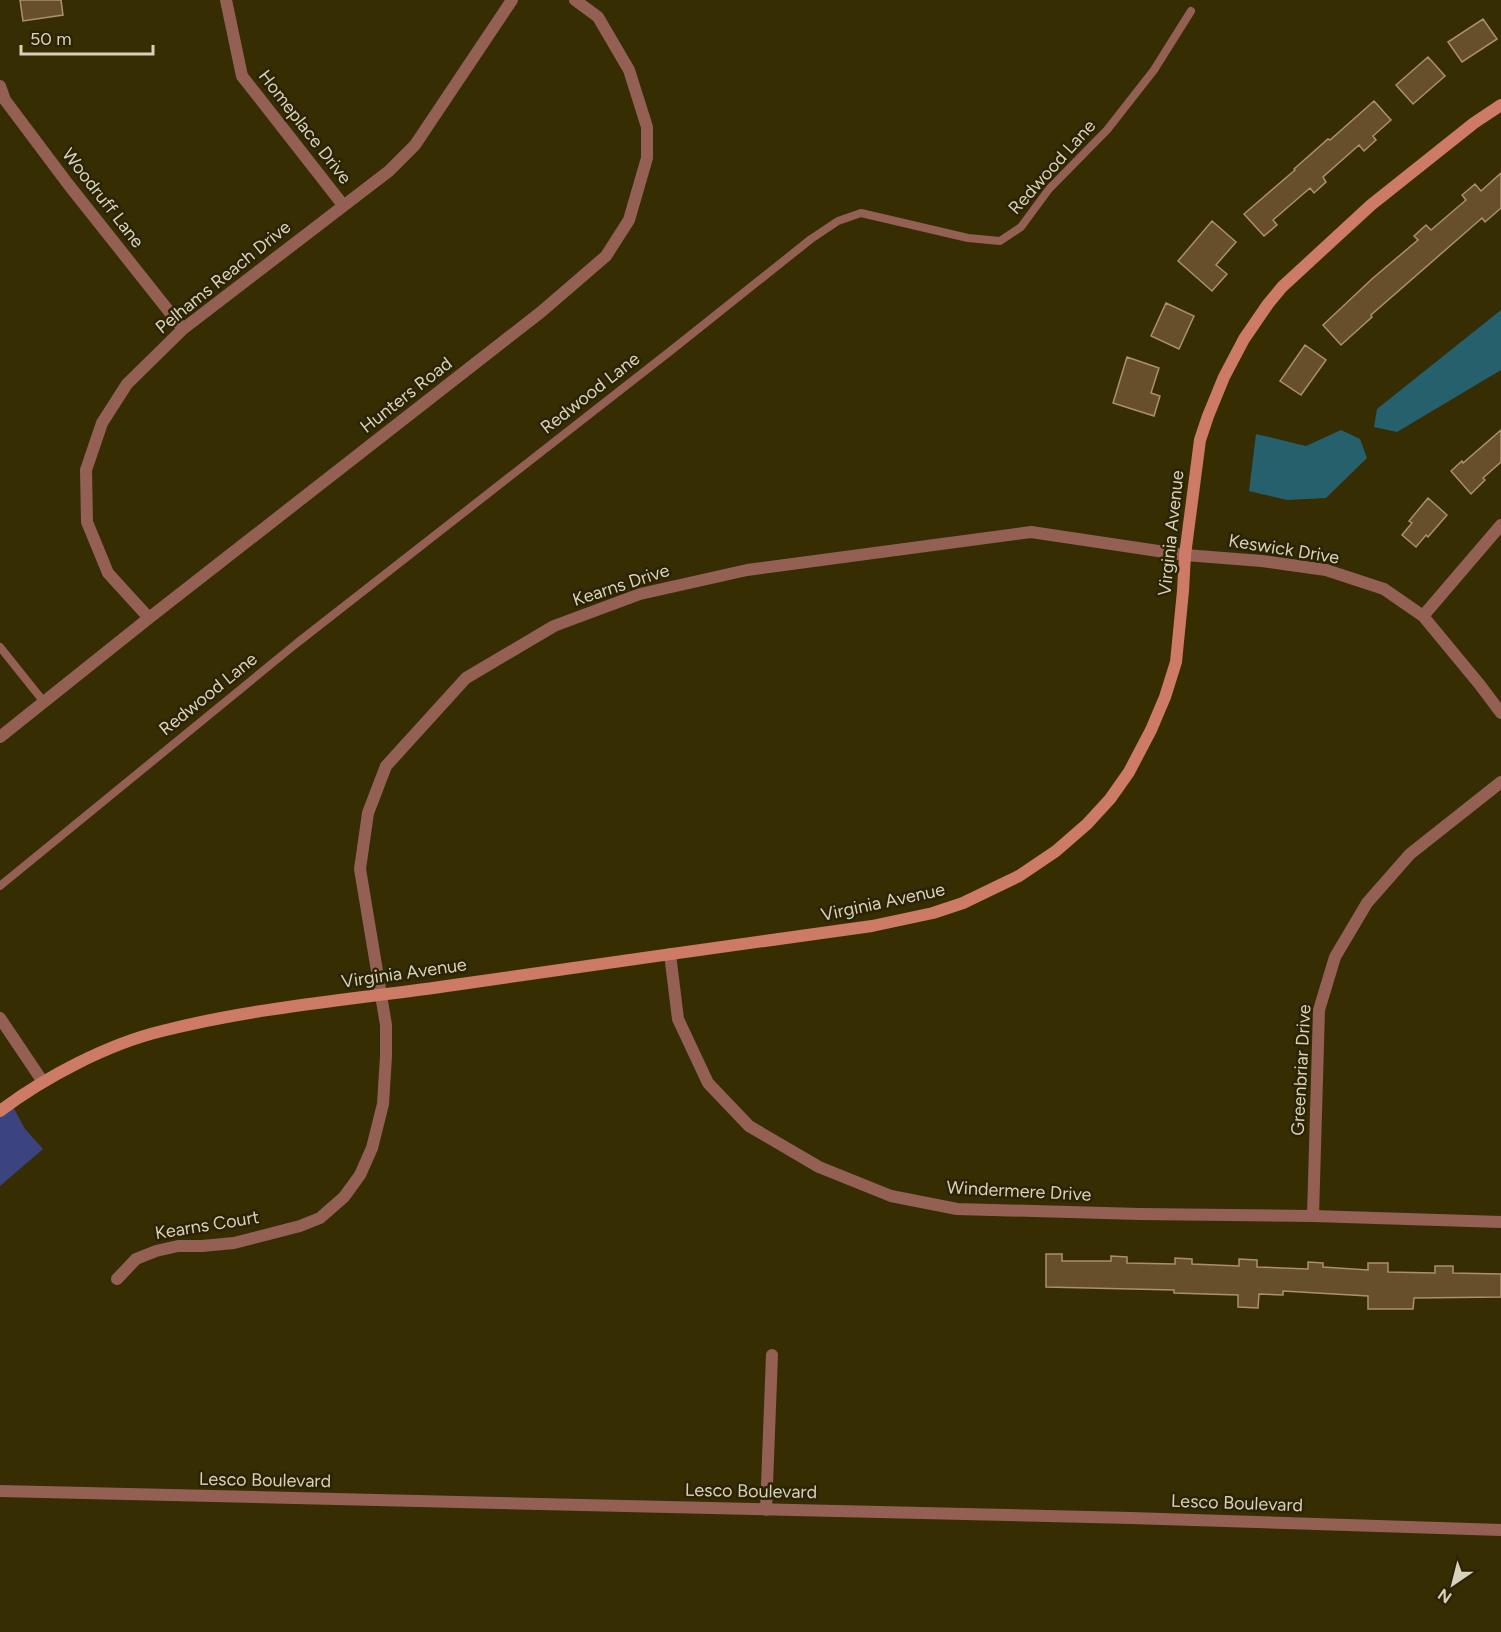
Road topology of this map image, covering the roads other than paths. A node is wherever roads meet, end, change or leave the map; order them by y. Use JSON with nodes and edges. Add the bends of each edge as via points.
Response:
{"nodes":[{"id":1,"x":226,"y":0,"type":"edge"},
{"id":2,"x":513,"y":0,"type":"edge"},
{"id":3,"x":575,"y":0,"type":"edge"},
{"id":4,"x":1191,"y":11,"type":"dead end"},
{"id":5,"x":0,"y":86,"type":"edge"},
{"id":6,"x":1501,"y":105,"type":"edge"},
{"id":7,"x":343,"y":205,"type":"junction"},
{"id":8,"x":183,"y":329,"type":"junction"},
{"id":9,"x":1501,"y":525,"type":"edge"},
{"id":10,"x":1185,"y":555,"type":"junction"},
{"id":11,"x":1423,"y":616,"type":"junction"},
{"id":12,"x":149,"y":618,"type":"junction"},
{"id":13,"x":0,"y":647,"type":"edge"},
{"id":14,"x":44,"y":702,"type":"junction"},
{"id":15,"x":1501,"y":713,"type":"edge"},
{"id":16,"x":0,"y":737,"type":"edge"},
{"id":17,"x":1501,"y":782,"type":"edge"},
{"id":18,"x":0,"y":886,"type":"edge"},
{"id":19,"x":670,"y":954,"type":"junction"},
{"id":20,"x":381,"y":995,"type":"junction"},
{"id":21,"x":0,"y":1018,"type":"edge"},
{"id":22,"x":43,"y":1082,"type":"junction"},
{"id":23,"x":0,"y":1111,"type":"edge"},
{"id":24,"x":1312,"y":1216,"type":"junction"},
{"id":25,"x":1501,"y":1222,"type":"edge"},
{"id":26,"x":117,"y":1279,"type":"dead end"},
{"id":27,"x":772,"y":1355,"type":"dead end"},
{"id":28,"x":0,"y":1491,"type":"edge"},
{"id":29,"x":766,"y":1510,"type":"junction"},
{"id":30,"x":1501,"y":1530,"type":"edge"}],
"edges":[{"from":1,"to":7,"type":"street","name":"Homeplace Drive","via":[[242,76]]},
{"from":2,"to":7,"type":"street","name":"Pelhams Reach Drive","via":[[415,145],[389,171]]},
{"from":3,"to":12,"type":"street","name":"Hunters Road","via":[[598,17],[629,70],[647,127],[647,158],[629,220],[606,256],[542,312]]},
{"from":4,"to":18,"type":"lane","name":"Redwood Lane","via":[[1114,121],[1049,189],[1021,227],[1000,241],[968,238],[861,213],[838,221],[297,643]]},
{"from":5,"to":8,"type":"street","name":"Woodruff Lane","via":[[5,100],[68,184]]},
{"from":6,"to":10,"type":"street","name":"Virginia Avenue","via":[[1371,205],[1268,304],[1244,339],[1208,416],[1200,441]]},
{"from":7,"to":8,"type":"street","name":"Pelhams Reach Drive"},
{"from":8,"to":12,"type":"street","name":"Pelhams Reach Drive","via":[[127,384],[102,423],[86,470],[87,522],[108,573]]},
{"from":9,"to":11,"type":"street"},
{"from":10,"to":11,"type":"street","name":"Keswick Drive","via":[[1326,570],[1384,589]]},
{"from":10,"to":19,"type":"street","name":"Virginia Avenue","via":[[1176,662],[1151,730],[1110,800],[1056,851],[1010,880],[933,913],[872,926]]},
{"from":10,"to":20,"type":"street","name":"Kearns Drive","via":[[1031,532],[747,570],[640,594],[554,626],[466,678],[386,766],[368,813],[360,869]]},
{"from":11,"to":15,"type":"street","name":"Keswick Drive"},
{"from":12,"to":14,"type":"street","name":"Hunters Road"},
{"from":13,"to":14,"type":"lane"},
{"from":14,"to":16,"type":"street","name":"Hunters Road"},
{"from":17,"to":24,"type":"street","name":"Greenbriar Drive","via":[[1410,854],[1367,903],[1335,957],[1319,1010]]},
{"from":19,"to":20,"type":"street","name":"Virginia Avenue"},
{"from":19,"to":24,"type":"street","name":"Windermere Drive","via":[[678,1019],[708,1083],[749,1126],[819,1167],[891,1196],[957,1209]]},
{"from":20,"to":22,"type":"street","name":"Virginia Avenue","via":[[234,1016],[161,1031],[108,1050]]},
{"from":20,"to":26,"type":"street","name":"Kearns Court","via":[[386,1025],[383,1104],[372,1148],[344,1197],[320,1218],[300,1226],[234,1243],[156,1251],[136,1259]]},
{"from":21,"to":22,"type":"street"},
{"from":22,"to":23,"type":"street","name":"Virginia Avenue"},
{"from":24,"to":25,"type":"street","name":"Windermere Drive"},
{"from":27,"to":29,"type":"street"},
{"from":28,"to":29,"type":"street","name":"Lesco Boulevard"},
{"from":29,"to":30,"type":"street","name":"Lesco Boulevard"}]}
